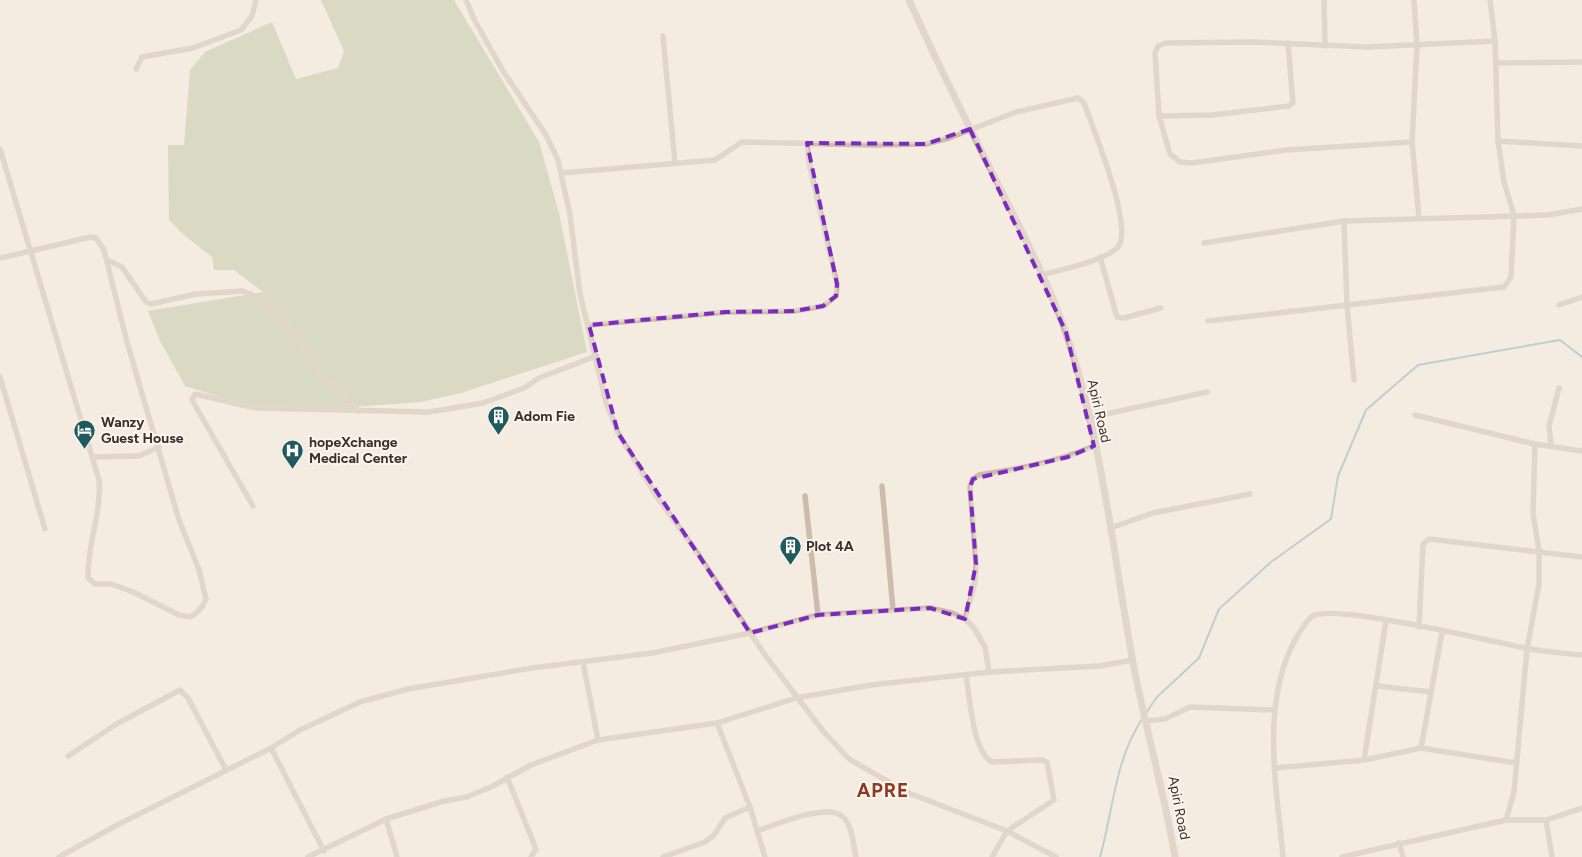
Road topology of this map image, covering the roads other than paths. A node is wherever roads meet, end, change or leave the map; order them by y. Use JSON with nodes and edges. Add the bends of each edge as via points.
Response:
{"nodes":[{"id":1,"x":256,"y":0,"type":"edge"},
{"id":2,"x":466,"y":0,"type":"edge"},
{"id":3,"x":909,"y":0,"type":"edge"},
{"id":4,"x":1324,"y":0,"type":"edge"},
{"id":5,"x":1414,"y":0,"type":"edge"},
{"id":6,"x":1490,"y":0,"type":"edge"},
{"id":7,"x":663,"y":36,"type":"dead end"},
{"id":8,"x":1495,"y":40,"type":"junction"},
{"id":9,"x":1288,"y":43,"type":"junction"},
{"id":10,"x":1417,"y":45,"type":"junction"},
{"id":11,"x":1325,"y":46,"type":"junction"},
{"id":12,"x":1582,"y":62,"type":"edge"},
{"id":13,"x":1496,"y":63,"type":"junction"},
{"id":14,"x":136,"y":69,"type":"dead end"},
{"id":15,"x":1159,"y":116,"type":"junction"},
{"id":16,"x":970,"y":129,"type":"junction"},
{"id":17,"x":1498,"y":141,"type":"junction"},
{"id":18,"x":1412,"y":142,"type":"junction"},
{"id":19,"x":807,"y":143,"type":"junction"},
{"id":20,"x":1582,"y":146,"type":"edge"},
{"id":21,"x":0,"y":149,"type":"edge"},
{"id":22,"x":675,"y":163,"type":"junction"},
{"id":23,"x":562,"y":173,"type":"junction"},
{"id":24,"x":1582,"y":209,"type":"edge"},
{"id":25,"x":1514,"y":215,"type":"junction"},
{"id":26,"x":1419,"y":218,"type":"junction"},
{"id":27,"x":1344,"y":221,"type":"junction"},
{"id":28,"x":1204,"y":243,"type":"dead end"},
{"id":29,"x":30,"y":251,"type":"junction"},
{"id":30,"x":1100,"y":257,"type":"junction"},
{"id":31,"x":0,"y":258,"type":"edge"},
{"id":32,"x":107,"y":260,"type":"junction"},
{"id":33,"x":1042,"y":275,"type":"junction"},
{"id":34,"x":1582,"y":297,"type":"edge"},
{"id":35,"x":1347,"y":305,"type":"junction"},
{"id":36,"x":1559,"y":305,"type":"dead end"},
{"id":37,"x":1161,"y":308,"type":"dead end"},
{"id":38,"x":1208,"y":321,"type":"dead end"},
{"id":39,"x":589,"y":325,"type":"junction"},
{"id":40,"x":596,"y":356,"type":"junction"},
{"id":41,"x":0,"y":377,"type":"edge"},
{"id":42,"x":1354,"y":380,"type":"dead end"},
{"id":43,"x":1559,"y":388,"type":"dead end"},
{"id":44,"x":1207,"y":392,"type":"dead end"},
{"id":45,"x":358,"y":411,"type":"junction"},
{"id":46,"x":1415,"y":415,"type":"dead end"},
{"id":47,"x":1088,"y":418,"type":"junction"},
{"id":48,"x":1535,"y":444,"type":"junction"},
{"id":49,"x":1094,"y":446,"type":"junction"},
{"id":50,"x":1552,"y":446,"type":"junction"},
{"id":51,"x":159,"y":447,"type":"junction"},
{"id":52,"x":1582,"y":450,"type":"edge"},
{"id":53,"x":92,"y":457,"type":"junction"},
{"id":54,"x":882,"y":486,"type":"dead end"},
{"id":55,"x":1250,"y":494,"type":"dead end"},
{"id":56,"x":804,"y":496,"type":"dead end"},
{"id":57,"x":253,"y":506,"type":"dead end"},
{"id":58,"x":1110,"y":528,"type":"junction"},
{"id":59,"x":45,"y":529,"type":"dead end"},
{"id":60,"x":1539,"y":551,"type":"junction"},
{"id":61,"x":1582,"y":558,"type":"edge"},
{"id":62,"x":893,"y":610,"type":"junction"},
{"id":63,"x":818,"y":615,"type":"junction"},
{"id":64,"x":965,"y":619,"type":"junction"},
{"id":65,"x":1386,"y":621,"type":"junction"},
{"id":66,"x":1418,"y":627,"type":"junction"},
{"id":67,"x":1442,"y":632,"type":"junction"},
{"id":68,"x":750,"y":633,"type":"junction"},
{"id":69,"x":1527,"y":649,"type":"junction"},
{"id":70,"x":1582,"y":655,"type":"edge"},
{"id":71,"x":1133,"y":660,"type":"junction"},
{"id":72,"x":583,"y":662,"type":"junction"},
{"id":73,"x":989,"y":672,"type":"junction"},
{"id":74,"x":966,"y":675,"type":"junction"},
{"id":75,"x":1377,"y":686,"type":"junction"},
{"id":76,"x":1431,"y":692,"type":"junction"},
{"id":77,"x":796,"y":698,"type":"junction"},
{"id":78,"x":1275,"y":710,"type":"junction"},
{"id":79,"x":1147,"y":721,"type":"junction"},
{"id":80,"x":718,"y":723,"type":"junction"},
{"id":81,"x":598,"y":740,"type":"junction"},
{"id":82,"x":271,"y":748,"type":"junction"},
{"id":83,"x":1421,"y":748,"type":"junction"},
{"id":84,"x":68,"y":756,"type":"dead end"},
{"id":85,"x":1364,"y":760,"type":"junction"},
{"id":86,"x":1516,"y":763,"type":"junction"},
{"id":87,"x":1276,"y":768,"type":"junction"},
{"id":88,"x":226,"y":770,"type":"junction"},
{"id":89,"x":506,"y":777,"type":"junction"},
{"id":90,"x":750,"y":807,"type":"junction"},
{"id":91,"x":1582,"y":808,"type":"edge"},
{"id":92,"x":386,"y":819,"type":"junction"},
{"id":93,"x":1506,"y":820,"type":"junction"},
{"id":94,"x":1546,"y":820,"type":"junction"},
{"id":95,"x":757,"y":831,"type":"junction"},
{"id":96,"x":1007,"y":831,"type":"junction"},
{"id":97,"x":1400,"y":843,"type":"junction"},
{"id":98,"x":324,"y":851,"type":"junction"},
{"id":99,"x":59,"y":857,"type":"edge"},
{"id":100,"x":308,"y":857,"type":"edge"},
{"id":101,"x":397,"y":857,"type":"edge"},
{"id":102,"x":530,"y":857,"type":"edge"},
{"id":103,"x":663,"y":857,"type":"edge"},
{"id":104,"x":765,"y":857,"type":"edge"},
{"id":105,"x":856,"y":857,"type":"edge"},
{"id":106,"x":992,"y":857,"type":"edge"},
{"id":107,"x":1056,"y":857,"type":"edge"},
{"id":108,"x":1175,"y":857,"type":"edge"},
{"id":109,"x":1282,"y":857,"type":"edge"},
{"id":110,"x":1342,"y":857,"type":"edge"},
{"id":111,"x":1403,"y":857,"type":"edge"},
{"id":112,"x":1552,"y":857,"type":"edge"}],
"edges":[{"from":1,"to":14,"type":"street","via":[[252,16],[242,30],[194,48],[142,58]]},
{"from":2,"to":23,"type":"street","via":[[504,71],[546,135]]},
{"from":3,"to":16,"type":"street","name":"Apiri Road"},
{"from":4,"to":11,"type":"street"},
{"from":5,"to":10,"type":"street"},
{"from":6,"to":8,"type":"street"},
{"from":7,"to":22,"type":"street"},
{"from":8,"to":10,"type":"street"},
{"from":8,"to":13,"type":"street"},
{"from":9,"to":11,"type":"street"},
{"from":9,"to":15,"type":"street","via":[[1293,94],[1293,103],[1289,106],[1212,115]]},
{"from":9,"to":15,"type":"street","via":[[1158,46],[1155,53]]},
{"from":10,"to":11,"type":"street"},
{"from":10,"to":18,"type":"street"},
{"from":12,"to":13,"type":"street"},
{"from":13,"to":17,"type":"street"},
{"from":15,"to":18,"type":"street","via":[[1170,154],[1180,162],[1286,150]]},
{"from":16,"to":19,"type":"street","via":[[926,144]]},
{"from":16,"to":30,"type":"street","via":[[1016,112],[1070,98],[1078,98],[1084,103],[1120,209],[1122,235],[1119,245]]},
{"from":16,"to":33,"type":"street","name":"Apiri Road"},
{"from":17,"to":20,"type":"street"},
{"from":17,"to":25,"type":"street","via":[[1504,182]]},
{"from":18,"to":26,"type":"street"},
{"from":19,"to":22,"type":"street","via":[[742,142],[714,160]]},
{"from":19,"to":39,"type":"street","via":[[837,284],[836,296],[823,306],[794,311],[726,312]]},
{"from":21,"to":29,"type":"street"},
{"from":22,"to":23,"type":"street"},
{"from":23,"to":39,"type":"street","via":[[580,294]]},
{"from":24,"to":25,"type":"street","via":[[1548,215]]},
{"from":25,"to":26,"type":"street"},
{"from":25,"to":35,"type":"street","via":[[1511,278],[1504,287]]},
{"from":26,"to":27,"type":"street"},
{"from":27,"to":28,"type":"street"},
{"from":27,"to":35,"type":"street"},
{"from":29,"to":31,"type":"street"},
{"from":29,"to":32,"type":"street","via":[[91,237],[99,241]]},
{"from":29,"to":53,"type":"street"},
{"from":30,"to":33,"type":"street"},
{"from":30,"to":37,"type":"street","via":[[1117,317]]},
{"from":32,"to":45,"type":"street","via":[[122,267],[146,302],[151,304],[196,294],[242,291],[251,294],[285,321],[320,371]]},
{"from":32,"to":51,"type":"street","via":[[127,342]]},
{"from":33,"to":47,"type":"street","name":"Apiri Road","via":[[1066,332]]},
{"from":34,"to":36,"type":"street"},
{"from":35,"to":38,"type":"street"},
{"from":35,"to":42,"type":"street"},
{"from":39,"to":40,"type":"street"},
{"from":40,"to":45,"type":"street","via":[[539,378],[524,388],[476,404],[429,412]]},
{"from":40,"to":68,"type":"street","via":[[606,402],[618,434]]},
{"from":41,"to":59,"type":"street"},
{"from":43,"to":50,"type":"street","via":[[1549,426]]},
{"from":44,"to":47,"type":"street"},
{"from":45,"to":57,"type":"street","via":[[256,408],[192,395]]},
{"from":46,"to":48,"type":"street"},
{"from":47,"to":49,"type":"street","name":"Apiri Road"},
{"from":48,"to":50,"type":"street"},
{"from":48,"to":60,"type":"street","via":[[1533,513]]},
{"from":49,"to":58,"type":"street","name":"Apiri Road"},
{"from":49,"to":64,"type":"street","via":[[1068,457],[979,475],[973,479],[970,487],[975,582]]},
{"from":50,"to":52,"type":"street"},
{"from":51,"to":53,"type":"street","via":[[139,456]]},
{"from":51,"to":53,"type":"street","via":[[179,520],[206,594],[202,606],[190,616],[165,609],[111,584],[95,584],[88,578],[92,528],[100,491]]},
{"from":54,"to":62,"type":"street"},
{"from":55,"to":58,"type":"street","via":[[1153,513]]},
{"from":56,"to":63,"type":"street"},
{"from":58,"to":71,"type":"street","name":"Apiri Road"},
{"from":60,"to":61,"type":"street"},
{"from":60,"to":66,"type":"street","via":[[1434,538],[1425,541]]},
{"from":60,"to":69,"type":"street","via":[[1539,584]]},
{"from":62,"to":63,"type":"street"},
{"from":62,"to":64,"type":"street","via":[[930,608]]},
{"from":63,"to":68,"type":"street"},
{"from":64,"to":73,"type":"street","via":[[984,647]]},
{"from":65,"to":66,"type":"street"},
{"from":65,"to":75,"type":"street"},
{"from":65,"to":78,"type":"street","via":[[1321,613],[1313,616],[1301,629],[1292,647]]},
{"from":66,"to":67,"type":"street"},
{"from":67,"to":69,"type":"street"},
{"from":67,"to":76,"type":"street"},
{"from":68,"to":72,"type":"street","via":[[652,653]]},
{"from":68,"to":77,"type":"street"},
{"from":69,"to":70,"type":"street"},
{"from":69,"to":86,"type":"street"},
{"from":71,"to":73,"type":"street","via":[[1100,666]]},
{"from":71,"to":79,"type":"street","name":"Apiri Road"},
{"from":72,"to":81,"type":"street"},
{"from":72,"to":82,"type":"street","via":[[468,678],[389,694],[343,710]]},
{"from":73,"to":74,"type":"street"},
{"from":74,"to":77,"type":"street","via":[[871,685]]},
{"from":74,"to":96,"type":"street","via":[[978,745],[985,758],[992,762],[1042,760],[1047,762],[1049,769],[1054,800]]},
{"from":75,"to":76,"type":"street"},
{"from":75,"to":85,"type":"street"},
{"from":76,"to":83,"type":"street"},
{"from":77,"to":80,"type":"street"},
{"from":77,"to":96,"type":"street","via":[[849,759],[906,792]]},
{"from":78,"to":79,"type":"street","via":[[1190,707],[1165,719]]},
{"from":78,"to":87,"type":"street"},
{"from":79,"to":108,"type":"street","name":"Apiri Road"},
{"from":80,"to":81,"type":"street"},
{"from":80,"to":90,"type":"street"},
{"from":81,"to":89,"type":"street"},
{"from":82,"to":88,"type":"street"},
{"from":82,"to":98,"type":"street"},
{"from":83,"to":85,"type":"street"},
{"from":83,"to":86,"type":"street"},
{"from":84,"to":88,"type":"street","via":[[115,725],[180,690],[188,698]]},
{"from":85,"to":87,"type":"street"},
{"from":86,"to":93,"type":"street","via":[[1514,792]]},
{"from":87,"to":109,"type":"street"},
{"from":88,"to":99,"type":"street"},
{"from":89,"to":92,"type":"street","via":[[467,797]]},
{"from":89,"to":102,"type":"street","via":[[536,849]]},
{"from":90,"to":95,"type":"street"},
{"from":90,"to":103,"type":"street","via":[[725,818],[705,842]]},
{"from":91,"to":94,"type":"street"},
{"from":92,"to":98,"type":"street"},
{"from":92,"to":101,"type":"street"},
{"from":93,"to":94,"type":"street"},
{"from":93,"to":97,"type":"street"},
{"from":94,"to":112,"type":"street"},
{"from":95,"to":104,"type":"street"},
{"from":95,"to":105,"type":"street","via":[[798,816],[838,813],[850,829]]},
{"from":96,"to":106,"type":"street"},
{"from":96,"to":107,"type":"street"},
{"from":97,"to":110,"type":"street"},
{"from":97,"to":111,"type":"street"},
{"from":98,"to":100,"type":"street"}]}
